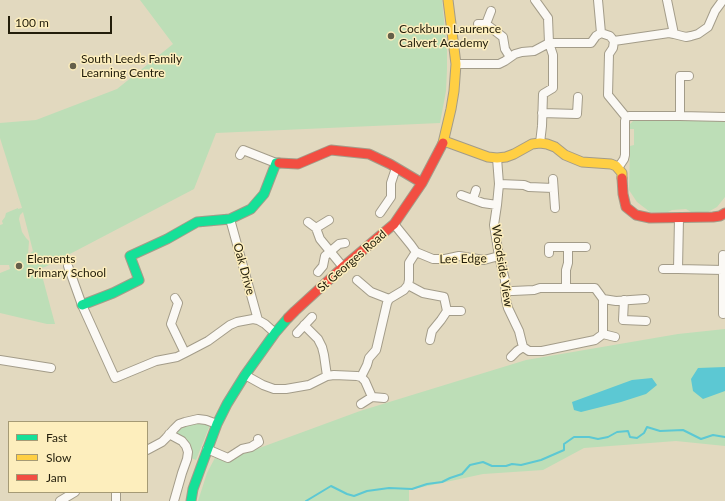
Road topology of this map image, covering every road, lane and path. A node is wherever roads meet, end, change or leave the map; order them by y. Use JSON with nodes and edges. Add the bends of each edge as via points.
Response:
{"nodes":[{"id":1,"x":448,"y":0,"type":"edge"},
{"id":2,"x":535,"y":0,"type":"edge"},
{"id":3,"x":598,"y":0,"type":"edge"},
{"id":4,"x":667,"y":0,"type":"edge"},
{"id":5,"x":723,"y":0,"type":"edge"},
{"id":6,"x":491,"y":11,"type":"dead end"},
{"id":7,"x":601,"y":33,"type":"junction"},
{"id":8,"x":674,"y":34,"type":"junction"},
{"id":9,"x":614,"y":41,"type":"junction"},
{"id":10,"x":549,"y":43,"type":"junction"},
{"id":11,"x":510,"y":57,"type":"junction"},
{"id":12,"x":456,"y":64,"type":"junction"},
{"id":13,"x":689,"y":76,"type":"dead end"},
{"id":14,"x":578,"y":97,"type":"dead end"},
{"id":15,"x":542,"y":113,"type":"junction"},
{"id":16,"x":680,"y":116,"type":"junction"},
{"id":17,"x":725,"y":117,"type":"edge"},
{"id":18,"x":626,"y":118,"type":"junction"},
{"id":19,"x":444,"y":141,"type":"junction"},
{"id":20,"x":540,"y":143,"type":"junction"},
{"id":21,"x":240,"y":155,"type":"dead end"},
{"id":22,"x":497,"y":158,"type":"junction"},
{"id":23,"x":276,"y":162,"type":"junction"},
{"id":24,"x":396,"y":168,"type":"junction"},
{"id":25,"x":618,"y":168,"type":"junction"},
{"id":26,"x":422,"y":183,"type":"junction"},
{"id":27,"x":498,"y":184,"type":"junction"},
{"id":28,"x":476,"y":190,"type":"dead end"},
{"id":29,"x":461,"y":195,"type":"dead end"},
{"id":30,"x":474,"y":199,"type":"junction"},
{"id":31,"x":497,"y":205,"type":"junction"},
{"id":32,"x":555,"y":208,"type":"dead end"},
{"id":33,"x":380,"y":213,"type":"dead end"},
{"id":34,"x":725,"y":213,"type":"edge"},
{"id":35,"x":678,"y":218,"type":"junction"},
{"id":36,"x":230,"y":219,"type":"junction"},
{"id":37,"x":329,"y":220,"type":"dead end"},
{"id":38,"x":308,"y":222,"type":"dead end"},
{"id":39,"x":394,"y":224,"type":"junction"},
{"id":40,"x":316,"y":228,"type":"junction"},
{"id":41,"x":344,"y":243,"type":"dead end"},
{"id":42,"x":568,"y":247,"type":"junction"},
{"id":43,"x":586,"y":247,"type":"dead end"},
{"id":44,"x":330,"y":252,"type":"junction"},
{"id":45,"x":416,"y":252,"type":"junction"},
{"id":46,"x":549,"y":253,"type":"dead end"},
{"id":47,"x":723,"y":255,"type":"dead end"},
{"id":48,"x":499,"y":256,"type":"junction"},
{"id":49,"x":68,"y":266,"type":"dead end"},
{"id":50,"x":343,"y":266,"type":"junction"},
{"id":51,"x":664,"y":269,"type":"dead end"},
{"id":52,"x":678,"y":269,"type":"junction"},
{"id":53,"x":722,"y":270,"type":"junction"},
{"id":54,"x":318,"y":272,"type":"dead end"},
{"id":55,"x":357,"y":280,"type":"dead end"},
{"id":56,"x":408,"y":285,"type":"junction"},
{"id":57,"x":566,"y":288,"type":"junction"},
{"id":58,"x":505,"y":291,"type":"junction"},
{"id":59,"x":175,"y":298,"type":"dead end"},
{"id":60,"x":640,"y":298,"type":"dead end"},
{"id":61,"x":389,"y":299,"type":"junction"},
{"id":62,"x":603,"y":299,"type":"junction"},
{"id":63,"x":624,"y":300,"type":"junction"},
{"id":64,"x":82,"y":305,"type":"junction"},
{"id":65,"x":446,"y":311,"type":"junction"},
{"id":66,"x":461,"y":311,"type":"dead end"},
{"id":67,"x":723,"y":314,"type":"dead end"},
{"id":68,"x":312,"y":317,"type":"dead end"},
{"id":69,"x":258,"y":320,"type":"junction"},
{"id":70,"x":646,"y":321,"type":"dead end"},
{"id":71,"x":304,"y":325,"type":"junction"},
{"id":72,"x":275,"y":333,"type":"junction"},
{"id":73,"x":297,"y":333,"type":"dead end"},
{"id":74,"x":603,"y":334,"type":"junction"},
{"id":75,"x":615,"y":337,"type":"dead end"},
{"id":76,"x":430,"y":340,"type":"dead end"},
{"id":77,"x":523,"y":347,"type":"junction"},
{"id":78,"x":185,"y":353,"type":"junction"},
{"id":79,"x":511,"y":357,"type":"dead end"},
{"id":80,"x":0,"y":360,"type":"edge"},
{"id":81,"x":51,"y":368,"type":"dead end"},
{"id":82,"x":245,"y":375,"type":"junction"},
{"id":83,"x":327,"y":376,"type":"junction"},
{"id":84,"x":361,"y":377,"type":"junction"},
{"id":85,"x":372,"y":397,"type":"junction"},
{"id":86,"x":384,"y":398,"type":"dead end"},
{"id":87,"x":361,"y":404,"type":"dead end"},
{"id":88,"x":217,"y":424,"type":"junction"},
{"id":89,"x":169,"y":434,"type":"junction"},
{"id":90,"x":261,"y":441,"type":"dead end"},
{"id":91,"x":148,"y":449,"type":"edge"},
{"id":92,"x":207,"y":449,"type":"junction"},
{"id":93,"x":71,"y":496,"type":"edge"},
{"id":94,"x":60,"y":501,"type":"edge"},
{"id":95,"x":174,"y":501,"type":"edge"},
{"id":96,"x":191,"y":501,"type":"edge"}],
"edges":[{"from":1,"to":12,"type":"street","name":"St Georges Road"},
{"from":2,"to":10,"type":"street","via":[[548,18]]},
{"from":3,"to":7,"type":"street"},
{"from":4,"to":8,"type":"street"},
{"from":5,"to":8,"type":"street","via":[[705,30],[691,36]]},
{"from":6,"to":11,"type":"street","via":[[482,24],[504,37],[505,48]]},
{"from":7,"to":9,"type":"street","via":[[610,36]]},
{"from":7,"to":10,"type":"street","via":[[591,43]]},
{"from":8,"to":9,"type":"street"},
{"from":9,"to":18,"type":"street","via":[[609,54],[608,95]]},
{"from":10,"to":11,"type":"street","via":[[534,51]]},
{"from":10,"to":15,"type":"street","via":[[553,55],[553,88],[543,94]]},
{"from":11,"to":12,"type":"street","via":[[499,64]]},
{"from":12,"to":19,"type":"street","name":"St Georges Road","via":[[454,92]]},
{"from":13,"to":16,"type":"street","via":[[680,76]]},
{"from":14,"to":15,"type":"street","via":[[576,118]]},
{"from":15,"to":20,"type":"street"},
{"from":16,"to":17,"type":"street"},
{"from":16,"to":18,"type":"street"},
{"from":18,"to":25,"type":"street","via":[[625,155]]},
{"from":19,"to":22,"type":"street"},
{"from":19,"to":26,"type":"street","name":"St Georges Road"},
{"from":20,"to":22,"type":"street","via":[[532,144],[506,157]]},
{"from":20,"to":25,"type":"street","via":[[555,147],[573,160],[611,164]]},
{"from":21,"to":23,"type":"street","via":[[243,150]]},
{"from":22,"to":27,"type":"street","name":"Woodside View"},
{"from":23,"to":24,"type":"street","via":[[298,164],[331,150],[369,154]]},
{"from":23,"to":36,"type":"street","via":[[264,194],[251,209]]},
{"from":24,"to":26,"type":"street"},
{"from":24,"to":33,"type":"street","via":[[391,183],[391,197]]},
{"from":25,"to":35,"type":"street","via":[[622,173],[624,201],[630,211],[642,217]]},
{"from":26,"to":39,"type":"street","name":"St Georges Road"},
{"from":27,"to":31,"type":"street","name":"Woodside View"},
{"from":27,"to":32,"type":"street","via":[[529,187],[553,184]]},
{"from":28,"to":30,"type":"street"},
{"from":29,"to":30,"type":"street"},
{"from":30,"to":31,"type":"street"},
{"from":31,"to":48,"type":"street","name":"Woodside View","via":[[494,225]]},
{"from":34,"to":35,"type":"street","via":[[713,218]]},
{"from":35,"to":52,"type":"street"},
{"from":36,"to":64,"type":"street","via":[[197,222],[130,256],[139,280]]},
{"from":36,"to":69,"type":"street","name":"Oak Drive"},
{"from":37,"to":40,"type":"street"},
{"from":38,"to":40,"type":"street"},
{"from":39,"to":45,"type":"street"},
{"from":39,"to":50,"type":"street","name":"St Georges Road"},
{"from":40,"to":44,"type":"street","via":[[320,239]]},
{"from":41,"to":44,"type":"street"},
{"from":42,"to":43,"type":"street"},
{"from":42,"to":46,"type":"street","via":[[549,247]]},
{"from":42,"to":57,"type":"street"},
{"from":44,"to":50,"type":"street"},
{"from":44,"to":54,"type":"street","via":[[325,256],[324,266]]},
{"from":45,"to":48,"type":"street","name":"Lee Edge","via":[[432,259],[459,256],[484,260]]},
{"from":45,"to":56,"type":"street","via":[[409,263]]},
{"from":47,"to":53,"type":"street"},
{"from":48,"to":58,"type":"street","name":"Woodside View"},
{"from":49,"to":64,"type":"street"},
{"from":50,"to":72,"type":"street","name":"St Georges Road"},
{"from":51,"to":52,"type":"street"},
{"from":52,"to":53,"type":"street"},
{"from":53,"to":67,"type":"street"},
{"from":55,"to":61,"type":"street","via":[[371,292]]},
{"from":56,"to":61,"type":"street"},
{"from":56,"to":65,"type":"street","via":[[423,293],[444,297]]},
{"from":57,"to":58,"type":"street"},
{"from":57,"to":62,"type":"street","via":[[595,288]]},
{"from":58,"to":77,"type":"street","name":"Woodside View","via":[[508,308],[519,330]]},
{"from":59,"to":78,"type":"street","via":[[178,303],[171,324]]},
{"from":60,"to":63,"type":"street"},
{"from":61,"to":84,"type":"street","via":[[376,350],[369,358]]},
{"from":62,"to":63,"type":"street"},
{"from":62,"to":74,"type":"street"},
{"from":63,"to":70,"type":"street","via":[[623,320]]},
{"from":64,"to":78,"type":"street","via":[[115,378],[156,361]]},
{"from":65,"to":66,"type":"street"},
{"from":65,"to":76,"type":"street","via":[[432,331]]},
{"from":68,"to":71,"type":"street"},
{"from":69,"to":72,"type":"street"},
{"from":69,"to":78,"type":"street","via":[[230,325]]},
{"from":71,"to":73,"type":"street"},
{"from":71,"to":83,"type":"street","via":[[322,347]]},
{"from":72,"to":82,"type":"street","name":"St Georges Road"},
{"from":74,"to":75,"type":"street"},
{"from":74,"to":77,"type":"street","via":[[595,340],[542,352],[529,351]]},
{"from":77,"to":79,"type":"street"},
{"from":80,"to":81,"type":"street"},
{"from":82,"to":83,"type":"street","via":[[274,389],[309,385]]},
{"from":82,"to":88,"type":"street","name":"St Georges Road"},
{"from":83,"to":84,"type":"street"},
{"from":84,"to":85,"type":"street"},
{"from":85,"to":86,"type":"street"},
{"from":85,"to":87,"type":"street"},
{"from":88,"to":89,"type":"street","via":[[206,420],[192,420],[179,424]]},
{"from":88,"to":92,"type":"street","name":"St Georges Road"},
{"from":89,"to":91,"type":"street","via":[[162,442]]},
{"from":89,"to":95,"type":"street","via":[[182,441],[188,452]]},
{"from":90,"to":92,"type":"street","via":[[228,458]]},
{"from":92,"to":96,"type":"street","name":"St Georges Road"},
{"from":93,"to":94,"type":"street"}]}
